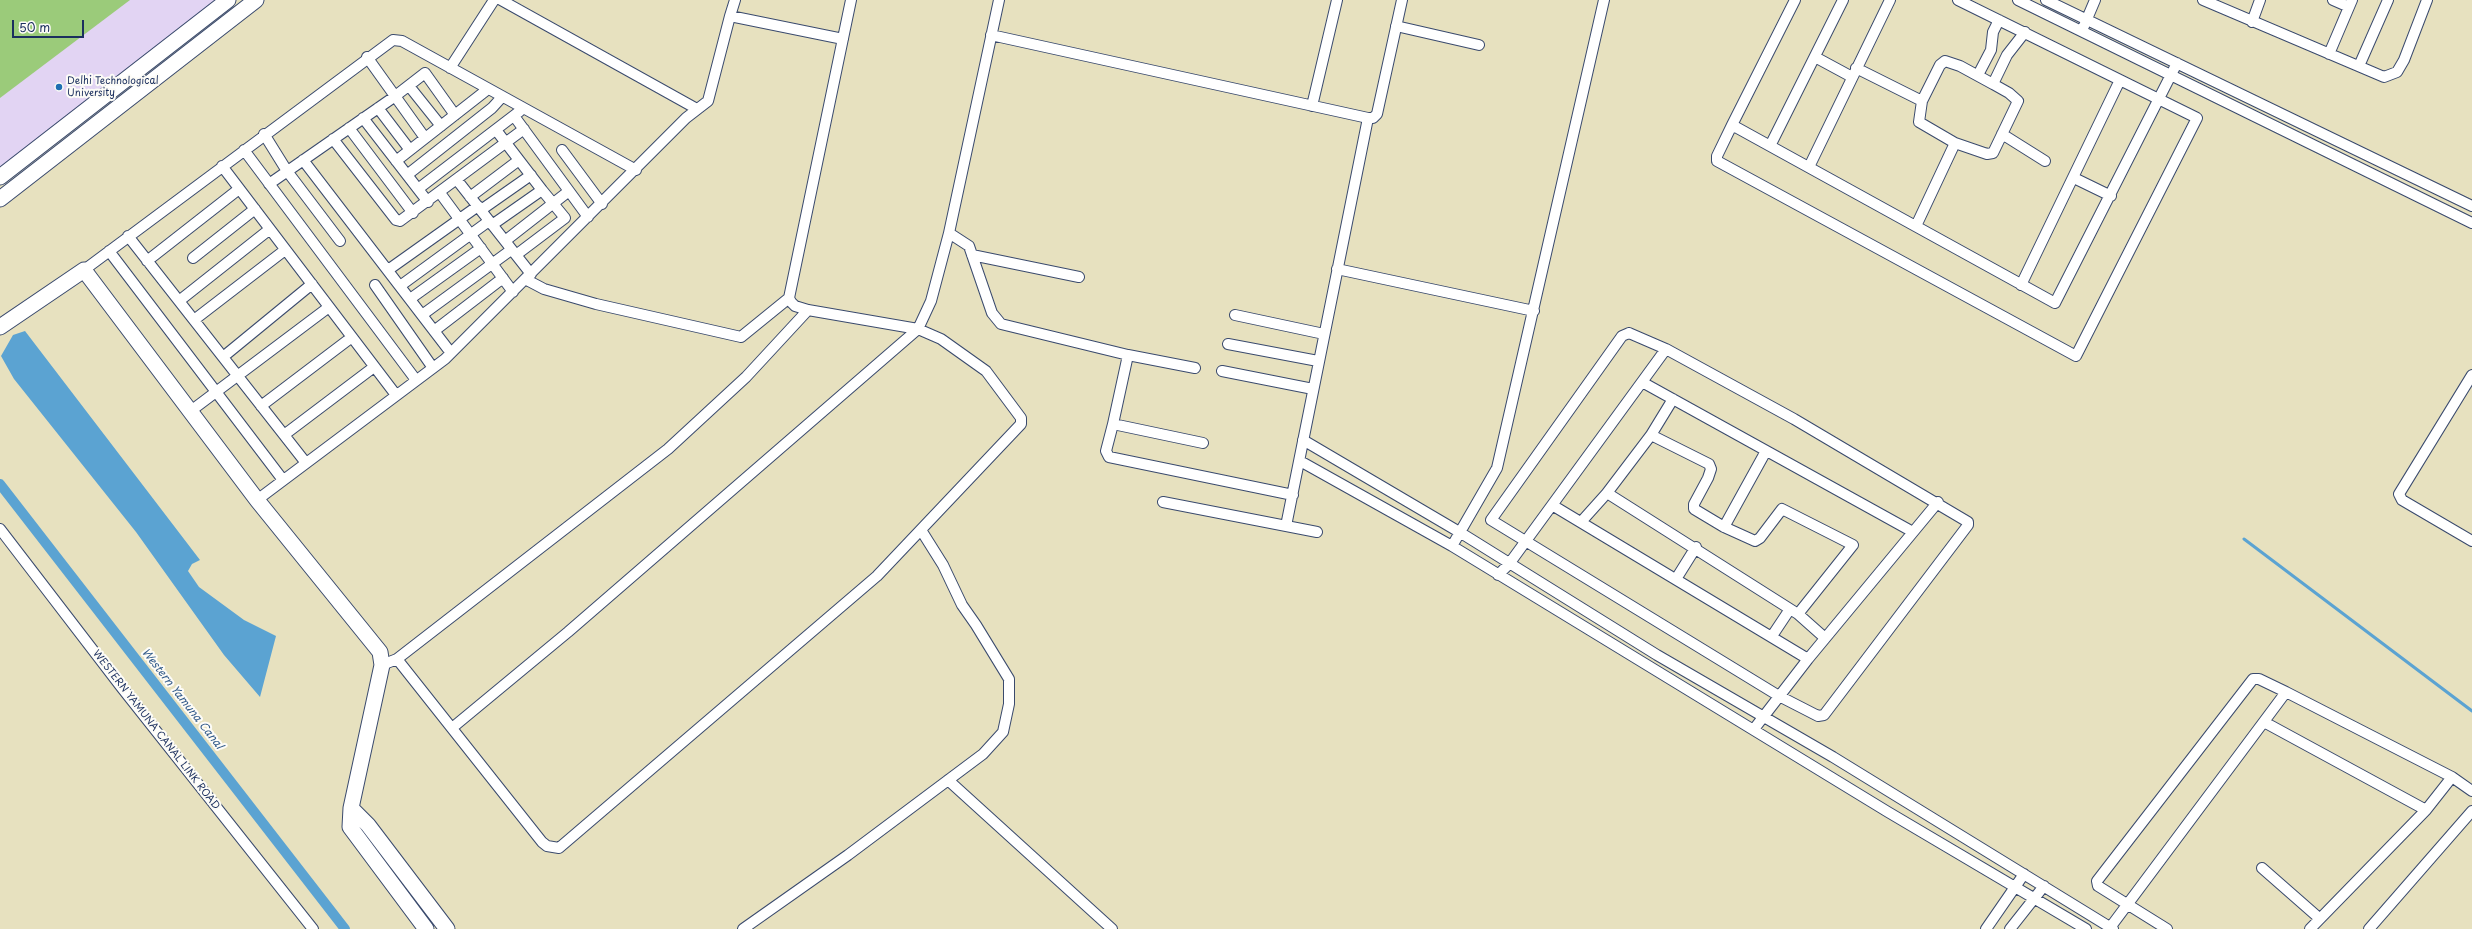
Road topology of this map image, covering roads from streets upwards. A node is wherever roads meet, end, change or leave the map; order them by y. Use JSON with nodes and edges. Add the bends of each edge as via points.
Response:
{"nodes":[{"id":1,"x":228,"y":0,"type":"edge"},
{"id":2,"x":256,"y":0,"type":"edge"},
{"id":3,"x":494,"y":0,"type":"edge"},
{"id":4,"x":501,"y":0,"type":"edge"},
{"id":5,"x":735,"y":0,"type":"edge"},
{"id":6,"x":851,"y":0,"type":"edge"},
{"id":7,"x":999,"y":0,"type":"edge"},
{"id":8,"x":1337,"y":0,"type":"edge"},
{"id":9,"x":1402,"y":0,"type":"edge"},
{"id":10,"x":1604,"y":0,"type":"edge"},
{"id":11,"x":1795,"y":0,"type":"edge"},
{"id":12,"x":1843,"y":0,"type":"edge"},
{"id":13,"x":1890,"y":0,"type":"edge"},
{"id":14,"x":1958,"y":0,"type":"edge"},
{"id":15,"x":2018,"y":0,"type":"edge"},
{"id":16,"x":2046,"y":0,"type":"edge"},
{"id":17,"x":2095,"y":0,"type":"edge"},
{"id":18,"x":2203,"y":0,"type":"edge"},
{"id":19,"x":2260,"y":0,"type":"edge"},
{"id":20,"x":2333,"y":0,"type":"edge"},
{"id":21,"x":2388,"y":0,"type":"edge"},
{"id":22,"x":2427,"y":0,"type":"edge"},
{"id":23,"x":2351,"y":4,"type":"edge"},
{"id":24,"x":730,"y":16,"type":"junction"},
{"id":25,"x":1999,"y":20,"type":"junction"},
{"id":26,"x":2087,"y":20,"type":"junction"},
{"id":27,"x":2252,"y":22,"type":"junction"},
{"id":28,"x":1396,"y":26,"type":"junction"},
{"id":29,"x":2082,"y":31,"type":"junction"},
{"id":30,"x":2025,"y":32,"type":"junction"},
{"id":31,"x":991,"y":35,"type":"junction"},
{"id":32,"x":843,"y":39,"type":"junction"},
{"id":33,"x":1479,"y":45,"type":"dead end"},
{"id":34,"x":2329,"y":54,"type":"junction"},
{"id":35,"x":367,"y":57,"type":"junction"},
{"id":36,"x":430,"y":57,"type":"junction"},
{"id":37,"x":1815,"y":57,"type":"junction"},
{"id":38,"x":2177,"y":63,"type":"junction"},
{"id":39,"x":2359,"y":66,"type":"junction"},
{"id":40,"x":450,"y":68,"type":"junction"},
{"id":41,"x":1854,"y":72,"type":"junction"},
{"id":42,"x":425,"y":73,"type":"junction"},
{"id":43,"x":2171,"y":75,"type":"junction"},
{"id":44,"x":1978,"y":76,"type":"junction"},
{"id":45,"x":2120,"y":80,"type":"junction"},
{"id":46,"x":1993,"y":84,"type":"junction"},
{"id":47,"x":409,"y":86,"type":"junction"},
{"id":48,"x":488,"y":89,"type":"junction"},
{"id":49,"x":394,"y":97,"type":"junction"},
{"id":50,"x":502,"y":97,"type":"junction"},
{"id":51,"x":2159,"y":99,"type":"junction"},
{"id":52,"x":1922,"y":102,"type":"junction"},
{"id":53,"x":1312,"y":106,"type":"junction"},
{"id":54,"x":378,"y":108,"type":"junction"},
{"id":55,"x":523,"y":109,"type":"junction"},
{"id":56,"x":697,"y":109,"type":"junction"},
{"id":57,"x":455,"y":115,"type":"junction"},
{"id":58,"x":514,"y":116,"type":"junction"},
{"id":59,"x":363,"y":118,"type":"junction"},
{"id":60,"x":1368,"y":118,"type":"junction"},
{"id":61,"x":1732,"y":125,"type":"junction"},
{"id":62,"x":441,"y":126,"type":"junction"},
{"id":63,"x":349,"y":128,"type":"junction"},
{"id":64,"x":524,"y":129,"type":"junction"},
{"id":65,"x":496,"y":130,"type":"junction"},
{"id":66,"x":264,"y":134,"type":"junction"},
{"id":67,"x":2002,"y":134,"type":"junction"},
{"id":68,"x":425,"y":138,"type":"junction"},
{"id":69,"x":333,"y":139,"type":"junction"},
{"id":70,"x":1955,"y":143,"type":"junction"},
{"id":71,"x":507,"y":144,"type":"junction"},
{"id":72,"x":1770,"y":146,"type":"junction"},
{"id":73,"x":244,"y":150,"type":"junction"},
{"id":74,"x":410,"y":150,"type":"junction"},
{"id":75,"x":562,"y":150,"type":"dead end"},
{"id":76,"x":303,"y":160,"type":"junction"},
{"id":77,"x":519,"y":160,"type":"junction"},
{"id":78,"x":396,"y":161,"type":"junction"},
{"id":79,"x":2045,"y":161,"type":"dead end"},
{"id":80,"x":222,"y":166,"type":"junction"},
{"id":81,"x":1809,"y":166,"type":"junction"},
{"id":82,"x":636,"y":170,"type":"junction"},
{"id":83,"x":287,"y":171,"type":"junction"},
{"id":84,"x":407,"y":175,"type":"junction"},
{"id":85,"x":531,"y":175,"type":"junction"},
{"id":86,"x":0,"y":177,"type":"edge"},
{"id":87,"x":2074,"y":178,"type":"junction"},
{"id":88,"x":458,"y":180,"type":"junction"},
{"id":89,"x":269,"y":184,"type":"junction"},
{"id":90,"x":239,"y":189,"type":"junction"},
{"id":91,"x":418,"y":189,"type":"junction"},
{"id":92,"x":542,"y":190,"type":"junction"},
{"id":93,"x":569,"y":192,"type":"junction"},
{"id":94,"x":440,"y":193,"type":"junction"},
{"id":95,"x":2111,"y":196,"type":"junction"},
{"id":96,"x":470,"y":197,"type":"junction"},
{"id":97,"x":0,"y":199,"type":"edge"},
{"id":98,"x":428,"y":202,"type":"junction"},
{"id":99,"x":555,"y":204,"type":"junction"},
{"id":100,"x":602,"y":204,"type":"junction"},
{"id":101,"x":2472,"y":206,"type":"edge"},
{"id":102,"x":479,"y":208,"type":"junction"},
{"id":103,"x":255,"y":209,"type":"junction"},
{"id":104,"x":413,"y":213,"type":"junction"},
{"id":105,"x":459,"y":218,"type":"junction"},
{"id":106,"x":565,"y":218,"type":"junction"},
{"id":107,"x":588,"y":218,"type":"junction"},
{"id":108,"x":491,"y":223,"type":"junction"},
{"id":109,"x":2472,"y":223,"type":"edge"},
{"id":110,"x":1916,"y":226,"type":"junction"},
{"id":111,"x":270,"y":229,"type":"junction"},
{"id":112,"x":574,"y":232,"type":"junction"},
{"id":113,"x":952,"y":234,"type":"junction"},
{"id":114,"x":471,"y":235,"type":"junction"},
{"id":115,"x":128,"y":236,"type":"junction"},
{"id":116,"x":340,"y":241,"type":"dead end"},
{"id":117,"x":481,"y":248,"type":"junction"},
{"id":118,"x":511,"y":249,"type":"junction"},
{"id":119,"x":285,"y":250,"type":"junction"},
{"id":120,"x":109,"y":251,"type":"junction"},
{"id":121,"x":972,"y":255,"type":"junction"},
{"id":122,"x":193,"y":258,"type":"dead end"},
{"id":123,"x":147,"y":261,"type":"junction"},
{"id":124,"x":492,"y":264,"type":"junction"},
{"id":125,"x":1337,"y":269,"type":"junction"},
{"id":126,"x":84,"y":270,"type":"junction"},
{"id":127,"x":388,"y":270,"type":"junction"},
{"id":128,"x":528,"y":277,"type":"junction"},
{"id":129,"x":503,"y":278,"type":"junction"},
{"id":130,"x":1078,"y":278,"type":"dead end"},
{"id":131,"x":312,"y":284,"type":"junction"},
{"id":132,"x":2021,"y":284,"type":"junction"},
{"id":133,"x":375,"y":285,"type":"dead end"},
{"id":134,"x":400,"y":286,"type":"junction"},
{"id":135,"x":513,"y":292,"type":"junction"},
{"id":136,"x":789,"y":298,"type":"junction"},
{"id":137,"x":410,"y":299,"type":"junction"},
{"id":138,"x":179,"y":301,"type":"junction"},
{"id":139,"x":329,"y":307,"type":"junction"},
{"id":140,"x":808,"y":310,"type":"junction"},
{"id":141,"x":1534,"y":311,"type":"junction"},
{"id":142,"x":422,"y":315,"type":"junction"},
{"id":143,"x":1235,"y":315,"type":"dead end"},
{"id":144,"x":194,"y":320,"type":"junction"},
{"id":145,"x":0,"y":327,"type":"edge"},
{"id":146,"x":918,"y":329,"type":"junction"},
{"id":147,"x":434,"y":331,"type":"junction"},
{"id":148,"x":1324,"y":334,"type":"junction"},
{"id":149,"x":352,"y":337,"type":"junction"},
{"id":150,"x":1228,"y":344,"type":"dead end"},
{"id":151,"x":1666,"y":349,"type":"junction"},
{"id":152,"x":452,"y":353,"type":"junction"},
{"id":153,"x":1128,"y":355,"type":"junction"},
{"id":154,"x":223,"y":357,"type":"junction"},
{"id":155,"x":1318,"y":361,"type":"junction"},
{"id":156,"x":374,"y":367,"type":"junction"},
{"id":157,"x":434,"y":368,"type":"junction"},
{"id":158,"x":1195,"y":368,"type":"dead end"},
{"id":159,"x":1222,"y":371,"type":"dead end"},
{"id":160,"x":2472,"y":375,"type":"edge"},
{"id":161,"x":238,"y":376,"type":"junction"},
{"id":162,"x":416,"y":380,"type":"junction"},
{"id":163,"x":1642,"y":382,"type":"junction"},
{"id":164,"x":1313,"y":389,"type":"junction"},
{"id":165,"x":216,"y":393,"type":"junction"},
{"id":166,"x":396,"y":395,"type":"junction"},
{"id":167,"x":1673,"y":399,"type":"junction"},
{"id":168,"x":261,"y":406,"type":"junction"},
{"id":169,"x":192,"y":410,"type":"junction"},
{"id":170,"x":1114,"y":424,"type":"junction"},
{"id":171,"x":284,"y":435,"type":"junction"},
{"id":172,"x":1651,"y":435,"type":"junction"},
{"id":173,"x":1303,"y":440,"type":"junction"},
{"id":174,"x":1203,"y":443,"type":"dead end"},
{"id":175,"x":1766,"y":451,"type":"junction"},
{"id":176,"x":1300,"y":461,"type":"junction"},
{"id":177,"x":306,"y":463,"type":"junction"},
{"id":178,"x":283,"y":480,"type":"junction"},
{"id":179,"x":1608,"y":493,"type":"junction"},
{"id":180,"x":1293,"y":495,"type":"junction"},
{"id":181,"x":257,"y":500,"type":"junction"},
{"id":182,"x":1163,"y":502,"type":"dead end"},
{"id":183,"x":1938,"y":502,"type":"junction"},
{"id":184,"x":1552,"y":505,"type":"junction"},
{"id":185,"x":1581,"y":522,"type":"junction"},
{"id":186,"x":1286,"y":526,"type":"junction"},
{"id":187,"x":1724,"y":527,"type":"junction"},
{"id":188,"x":0,"y":529,"type":"edge"},
{"id":189,"x":921,"y":530,"type":"junction"},
{"id":190,"x":1317,"y":532,"type":"dead end"},
{"id":191,"x":1913,"y":532,"type":"junction"},
{"id":192,"x":1461,"y":533,"type":"junction"},
{"id":193,"x":2472,"y":541,"type":"edge"},
{"id":194,"x":1524,"y":542,"type":"junction"},
{"id":195,"x":1452,"y":546,"type":"junction"},
{"id":196,"x":1696,"y":547,"type":"junction"},
{"id":197,"x":1509,"y":564,"type":"junction"},
{"id":198,"x":1498,"y":575,"type":"junction"},
{"id":199,"x":1676,"y":579,"type":"junction"},
{"id":200,"x":1794,"y":611,"type":"junction"},
{"id":201,"x":1772,"y":636,"type":"junction"},
{"id":202,"x":1826,"y":638,"type":"junction"},
{"id":203,"x":397,"y":658,"type":"junction"},
{"id":204,"x":1808,"y":659,"type":"junction"},
{"id":205,"x":382,"y":666,"type":"junction"},
{"id":206,"x":2286,"y":692,"type":"junction"},
{"id":207,"x":1779,"y":696,"type":"junction"},
{"id":208,"x":1764,"y":717,"type":"junction"},
{"id":209,"x":2264,"y":722,"type":"junction"},
{"id":210,"x":452,"y":728,"type":"junction"},
{"id":211,"x":1754,"y":729,"type":"junction"},
{"id":212,"x":2452,"y":777,"type":"junction"},
{"id":213,"x":948,"y":780,"type":"junction"},
{"id":214,"x":2472,"y":791,"type":"edge"},
{"id":215,"x":350,"y":808,"type":"junction"},
{"id":216,"x":2426,"y":810,"type":"junction"},
{"id":217,"x":2472,"y":811,"type":"edge"},
{"id":218,"x":2262,"y":868,"type":"dead end"},
{"id":219,"x":2024,"y":874,"type":"junction"},
{"id":220,"x":2044,"y":886,"type":"junction"},
{"id":221,"x":2016,"y":887,"type":"junction"},
{"id":222,"x":2035,"y":899,"type":"junction"},
{"id":223,"x":2127,"y":904,"type":"junction"},
{"id":224,"x":2319,"y":918,"type":"junction"},
{"id":225,"x":2111,"y":928,"type":"edge"},
{"id":226,"x":314,"y":929,"type":"edge"},
{"id":227,"x":426,"y":929,"type":"edge"},
{"id":228,"x":447,"y":929,"type":"edge"},
{"id":229,"x":743,"y":929,"type":"edge"},
{"id":230,"x":1112,"y":929,"type":"edge"},
{"id":231,"x":1986,"y":929,"type":"edge"},
{"id":232,"x":2010,"y":929,"type":"edge"},
{"id":233,"x":2086,"y":929,"type":"edge"},
{"id":234,"x":2167,"y":929,"type":"edge"},
{"id":235,"x":2310,"y":929,"type":"edge"},
{"id":236,"x":2369,"y":929,"type":"edge"}],
"edges":[{"from":1,"to":86,"type":"street"},
{"from":2,"to":97,"type":"street"},
{"from":3,"to":40,"type":"street"},
{"from":4,"to":56,"type":"street"},
{"from":5,"to":24,"type":"street"},
{"from":6,"to":32,"type":"street"},
{"from":7,"to":31,"type":"street"},
{"from":8,"to":53,"type":"street"},
{"from":9,"to":28,"type":"street"},
{"from":10,"to":141,"type":"street"},
{"from":11,"to":61,"type":"street"},
{"from":12,"to":37,"type":"street"},
{"from":13,"to":41,"type":"street"},
{"from":14,"to":25,"type":"street"},
{"from":15,"to":29,"type":"street"},
{"from":16,"to":26,"type":"street"},
{"from":17,"to":26,"type":"street"},
{"from":18,"to":27,"type":"street"},
{"from":19,"to":27,"type":"street"},
{"from":20,"to":23,"type":"street"},
{"from":21,"to":39,"type":"street"},
{"from":22,"to":39,"type":"street","via":[[2397,72],[2384,77]]},
{"from":23,"to":34,"type":"street"},
{"from":24,"to":32,"type":"street"},
{"from":24,"to":56,"type":"street","via":[[709,98]]},
{"from":25,"to":30,"type":"street"},
{"from":25,"to":44,"type":"street","via":[[1993,32],[1990,50]]},
{"from":26,"to":29,"type":"street"},
{"from":26,"to":38,"type":"street"},
{"from":27,"to":34,"type":"street"},
{"from":28,"to":33,"type":"street"},
{"from":28,"to":60,"type":"street","via":[[1377,114],[1373,118]]},
{"from":29,"to":43,"type":"street"},
{"from":30,"to":45,"type":"street"},
{"from":30,"to":46,"type":"street","via":[[2007,55]]},
{"from":31,"to":53,"type":"street"},
{"from":31,"to":113,"type":"street"},
{"from":32,"to":136,"type":"street"},
{"from":34,"to":39,"type":"street"},
{"from":35,"to":36,"type":"street","via":[[393,40],[402,41]]},
{"from":35,"to":49,"type":"street"},
{"from":35,"to":66,"type":"street"},
{"from":36,"to":40,"type":"street"},
{"from":36,"to":42,"type":"street"},
{"from":37,"to":41,"type":"street"},
{"from":37,"to":72,"type":"street"},
{"from":38,"to":43,"type":"street"},
{"from":38,"to":101,"type":"street"},
{"from":40,"to":48,"type":"street"},
{"from":41,"to":52,"type":"street"},
{"from":41,"to":81,"type":"street"},
{"from":42,"to":47,"type":"street"},
{"from":42,"to":57,"type":"street"},
{"from":43,"to":51,"type":"street"},
{"from":43,"to":109,"type":"street"},
{"from":44,"to":46,"type":"street"},
{"from":44,"to":52,"type":"street","via":[[1945,61]]},
{"from":45,"to":51,"type":"street"},
{"from":45,"to":87,"type":"street"},
{"from":46,"to":67,"type":"street","via":[[2018,101]]},
{"from":47,"to":49,"type":"street"},
{"from":47,"to":62,"type":"street"},
{"from":48,"to":50,"type":"street"},
{"from":48,"to":57,"type":"street"},
{"from":49,"to":54,"type":"street"},
{"from":49,"to":68,"type":"street"},
{"from":50,"to":55,"type":"street"},
{"from":50,"to":84,"type":"street","via":[[492,108]]},
{"from":51,"to":61,"type":"street","via":[[2196,120],[2076,356],[1720,164],[1717,156]]},
{"from":51,"to":95,"type":"street"},
{"from":52,"to":70,"type":"street","via":[[1919,122]]},
{"from":53,"to":60,"type":"street"},
{"from":54,"to":59,"type":"street"},
{"from":54,"to":74,"type":"street"},
{"from":55,"to":58,"type":"street"},
{"from":55,"to":82,"type":"street"},
{"from":56,"to":82,"type":"street"},
{"from":57,"to":62,"type":"street"},
{"from":58,"to":64,"type":"street"},
{"from":58,"to":65,"type":"street"},
{"from":59,"to":63,"type":"street"},
{"from":59,"to":78,"type":"street"},
{"from":60,"to":125,"type":"street"},
{"from":61,"to":72,"type":"street"},
{"from":62,"to":68,"type":"street"},
{"from":63,"to":69,"type":"street"},
{"from":63,"to":104,"type":"street"},
{"from":64,"to":71,"type":"street"},
{"from":64,"to":93,"type":"street"},
{"from":65,"to":71,"type":"street"},
{"from":65,"to":91,"type":"street"},
{"from":66,"to":73,"type":"street"},
{"from":66,"to":83,"type":"street"},
{"from":67,"to":70,"type":"street","via":[[1990,154]]},
{"from":67,"to":79,"type":"street"},
{"from":68,"to":74,"type":"street"},
{"from":69,"to":76,"type":"street"},
{"from":69,"to":104,"type":"street","via":[[396,220],[401,221]]},
{"from":70,"to":110,"type":"street"},
{"from":71,"to":77,"type":"street"},
{"from":71,"to":88,"type":"street"},
{"from":72,"to":81,"type":"street"},
{"from":73,"to":80,"type":"street"},
{"from":73,"to":89,"type":"street"},
{"from":74,"to":78,"type":"street"},
{"from":75,"to":100,"type":"street"},
{"from":76,"to":83,"type":"street"},
{"from":76,"to":127,"type":"street"},
{"from":77,"to":85,"type":"street"},
{"from":77,"to":96,"type":"street"},
{"from":78,"to":84,"type":"street"},
{"from":80,"to":90,"type":"street"},
{"from":80,"to":115,"type":"street"},
{"from":81,"to":110,"type":"street"},
{"from":82,"to":100,"type":"street"},
{"from":83,"to":89,"type":"street"},
{"from":83,"to":116,"type":"street"},
{"from":84,"to":91,"type":"street"},
{"from":85,"to":92,"type":"street"},
{"from":85,"to":102,"type":"street"},
{"from":87,"to":95,"type":"street"},
{"from":87,"to":132,"type":"street"},
{"from":88,"to":94,"type":"street"},
{"from":88,"to":96,"type":"street"},
{"from":89,"to":162,"type":"street"},
{"from":90,"to":103,"type":"street"},
{"from":90,"to":123,"type":"street"},
{"from":91,"to":98,"type":"street"},
{"from":92,"to":99,"type":"street"},
{"from":92,"to":108,"type":"street"},
{"from":93,"to":99,"type":"street"},
{"from":93,"to":107,"type":"street"},
{"from":94,"to":98,"type":"street"},
{"from":94,"to":105,"type":"street"},
{"from":95,"to":132,"type":"street","via":[[2057,302],[2053,303]]},
{"from":96,"to":102,"type":"street"},
{"from":98,"to":104,"type":"street"},
{"from":99,"to":106,"type":"street"},
{"from":99,"to":118,"type":"street"},
{"from":100,"to":107,"type":"street"},
{"from":102,"to":105,"type":"street"},
{"from":102,"to":108,"type":"street"},
{"from":103,"to":111,"type":"street"},
{"from":103,"to":122,"type":"street"},
{"from":105,"to":114,"type":"street"},
{"from":105,"to":127,"type":"street"},
{"from":106,"to":112,"type":"street"},
{"from":106,"to":118,"type":"street"},
{"from":107,"to":112,"type":"street"},
{"from":108,"to":114,"type":"street"},
{"from":108,"to":118,"type":"street"},
{"from":110,"to":132,"type":"street"},
{"from":111,"to":119,"type":"street"},
{"from":111,"to":138,"type":"street"},
{"from":112,"to":128,"type":"street"},
{"from":113,"to":121,"type":"street","via":[[969,246]]},
{"from":113,"to":146,"type":"street","via":[[931,301]]},
{"from":114,"to":117,"type":"street"},
{"from":114,"to":134,"type":"street"},
{"from":115,"to":120,"type":"street"},
{"from":115,"to":123,"type":"street"},
{"from":117,"to":124,"type":"street"},
{"from":117,"to":137,"type":"street"},
{"from":118,"to":124,"type":"street"},
{"from":118,"to":128,"type":"street"},
{"from":119,"to":131,"type":"street"},
{"from":119,"to":144,"type":"street"},
{"from":120,"to":126,"type":"street"},
{"from":120,"to":165,"type":"street"},
{"from":121,"to":130,"type":"street"},
{"from":121,"to":153,"type":"street","via":[[992,313],[1001,324]]},
{"from":123,"to":138,"type":"street"},
{"from":124,"to":129,"type":"street"},
{"from":124,"to":142,"type":"street"},
{"from":125,"to":141,"type":"street"},
{"from":125,"to":148,"type":"street"},
{"from":126,"to":145,"type":"street"},
{"from":126,"to":169,"type":"street"},
{"from":127,"to":134,"type":"street"},
{"from":128,"to":135,"type":"street"},
{"from":128,"to":136,"type":"street","via":[[544,289],[596,304],[740,337]]},
{"from":129,"to":135,"type":"street"},
{"from":129,"to":147,"type":"street"},
{"from":131,"to":139,"type":"street"},
{"from":131,"to":154,"type":"street"},
{"from":133,"to":157,"type":"street"},
{"from":134,"to":137,"type":"street"},
{"from":135,"to":152,"type":"street"},
{"from":136,"to":140,"type":"street","via":[[795,306]]},
{"from":137,"to":142,"type":"street"},
{"from":138,"to":144,"type":"street"},
{"from":139,"to":149,"type":"street"},
{"from":139,"to":161,"type":"street"},
{"from":140,"to":146,"type":"street"},
{"from":140,"to":203,"type":"street","via":[[746,377],[668,449]]},
{"from":141,"to":192,"type":"street","via":[[1497,468]]},
{"from":142,"to":147,"type":"street"},
{"from":143,"to":148,"type":"street"},
{"from":144,"to":154,"type":"street"},
{"from":146,"to":189,"type":"street","via":[[940,339],[986,371],[1022,421]]},
{"from":146,"to":210,"type":"street","via":[[568,632]]},
{"from":147,"to":152,"type":"street"},
{"from":148,"to":155,"type":"street"},
{"from":149,"to":156,"type":"street"},
{"from":149,"to":168,"type":"street"},
{"from":150,"to":155,"type":"street"},
{"from":151,"to":163,"type":"street"},
{"from":151,"to":183,"type":"street"},
{"from":151,"to":194,"type":"street","via":[[1629,333],[1622,336],[1492,517],[1492,522]]},
{"from":152,"to":157,"type":"street"},
{"from":153,"to":158,"type":"street"},
{"from":153,"to":170,"type":"street"},
{"from":154,"to":161,"type":"street"},
{"from":155,"to":164,"type":"street"},
{"from":156,"to":166,"type":"street"},
{"from":156,"to":171,"type":"street"},
{"from":157,"to":162,"type":"street"},
{"from":159,"to":164,"type":"street"},
{"from":160,"to":193,"type":"street","via":[[2399,494],[2402,500]]},
{"from":161,"to":165,"type":"street"},
{"from":161,"to":168,"type":"street"},
{"from":162,"to":166,"type":"street"},
{"from":163,"to":167,"type":"street"},
{"from":163,"to":184,"type":"street"},
{"from":164,"to":173,"type":"street"},
{"from":165,"to":169,"type":"street"},
{"from":165,"to":178,"type":"street"},
{"from":166,"to":177,"type":"street"},
{"from":167,"to":172,"type":"street"},
{"from":167,"to":175,"type":"street"},
{"from":168,"to":171,"type":"street"},
{"from":169,"to":181,"type":"street"},
{"from":170,"to":174,"type":"street"},
{"from":170,"to":180,"type":"street","via":[[1106,451],[1109,457]]},
{"from":171,"to":177,"type":"street"},
{"from":172,"to":179,"type":"street"},
{"from":172,"to":187,"type":"street","via":[[1709,464],[1711,469],[1708,478],[1694,504],[1694,509]]},
{"from":173,"to":176,"type":"street"},
{"from":173,"to":192,"type":"street"},
{"from":175,"to":187,"type":"street"},
{"from":175,"to":191,"type":"street"},
{"from":176,"to":180,"type":"street"},
{"from":176,"to":195,"type":"street"},
{"from":177,"to":178,"type":"street"},
{"from":178,"to":181,"type":"street"},
{"from":179,"to":185,"type":"street"},
{"from":179,"to":196,"type":"street"},
{"from":180,"to":186,"type":"street"},
{"from":181,"to":205,"type":"street","via":[[380,652]]},
{"from":182,"to":186,"type":"street"},
{"from":183,"to":191,"type":"street"},
{"from":183,"to":207,"type":"street","via":[[1966,519],[1968,525],[1824,716],[1818,716]]},
{"from":184,"to":185,"type":"street"},
{"from":184,"to":194,"type":"street"},
{"from":185,"to":199,"type":"street"},
{"from":186,"to":190,"type":"street"},
{"from":187,"to":200,"type":"street","via":[[1755,541],[1782,509],[1853,545]]},
{"from":188,"to":226,"type":"street","name":"WESTERN YAMUNA CANAL LINK ROAD","via":[[122,688]]},
{"from":189,"to":210,"type":"street","via":[[846,604],[560,848],[542,842]]},
{"from":189,"to":213,"type":"street","via":[[943,565],[962,605],[1010,684],[1007,720],[999,739]]},
{"from":191,"to":202,"type":"street"},
{"from":192,"to":195,"type":"street"},
{"from":192,"to":197,"type":"street"},
{"from":194,"to":197,"type":"street"},
{"from":194,"to":207,"type":"street"},
{"from":195,"to":198,"type":"street"},
{"from":196,"to":199,"type":"street"},
{"from":196,"to":200,"type":"street"},
{"from":197,"to":198,"type":"street"},
{"from":197,"to":208,"type":"street"},
{"from":198,"to":211,"type":"street"},
{"from":199,"to":201,"type":"street"},
{"from":200,"to":201,"type":"street"},
{"from":200,"to":202,"type":"street"},
{"from":201,"to":204,"type":"street"},
{"from":202,"to":204,"type":"street"},
{"from":203,"to":205,"type":"street"},
{"from":203,"to":210,"type":"street"},
{"from":204,"to":207,"type":"street"},
{"from":205,"to":215,"type":"street"},
{"from":206,"to":209,"type":"street"},
{"from":206,"to":212,"type":"street"},
{"from":206,"to":223,"type":"street","via":[[2259,679],[2250,681],[2097,881],[2098,886]]},
{"from":207,"to":208,"type":"street"},
{"from":208,"to":211,"type":"street"},
{"from":208,"to":219,"type":"street","via":[[1834,756]]},
{"from":209,"to":216,"type":"street"},
{"from":209,"to":223,"type":"street"},
{"from":211,"to":221,"type":"street"},
{"from":212,"to":214,"type":"street"},
{"from":212,"to":216,"type":"street"},
{"from":213,"to":229,"type":"street"},
{"from":213,"to":230,"type":"street"},
{"from":215,"to":227,"type":"street","via":[[353,833]]},
{"from":215,"to":228,"type":"street","via":[[368,825]]},
{"from":216,"to":224,"type":"street"},
{"from":217,"to":236,"type":"street"},
{"from":218,"to":224,"type":"street"},
{"from":219,"to":220,"type":"street"},
{"from":219,"to":221,"type":"street"},
{"from":220,"to":222,"type":"street"},
{"from":220,"to":225,"type":"street"},
{"from":221,"to":222,"type":"street"},
{"from":221,"to":231,"type":"street"},
{"from":222,"to":232,"type":"street"},
{"from":222,"to":233,"type":"street"},
{"from":223,"to":225,"type":"street"},
{"from":223,"to":234,"type":"street"},
{"from":224,"to":235,"type":"street"}]}
